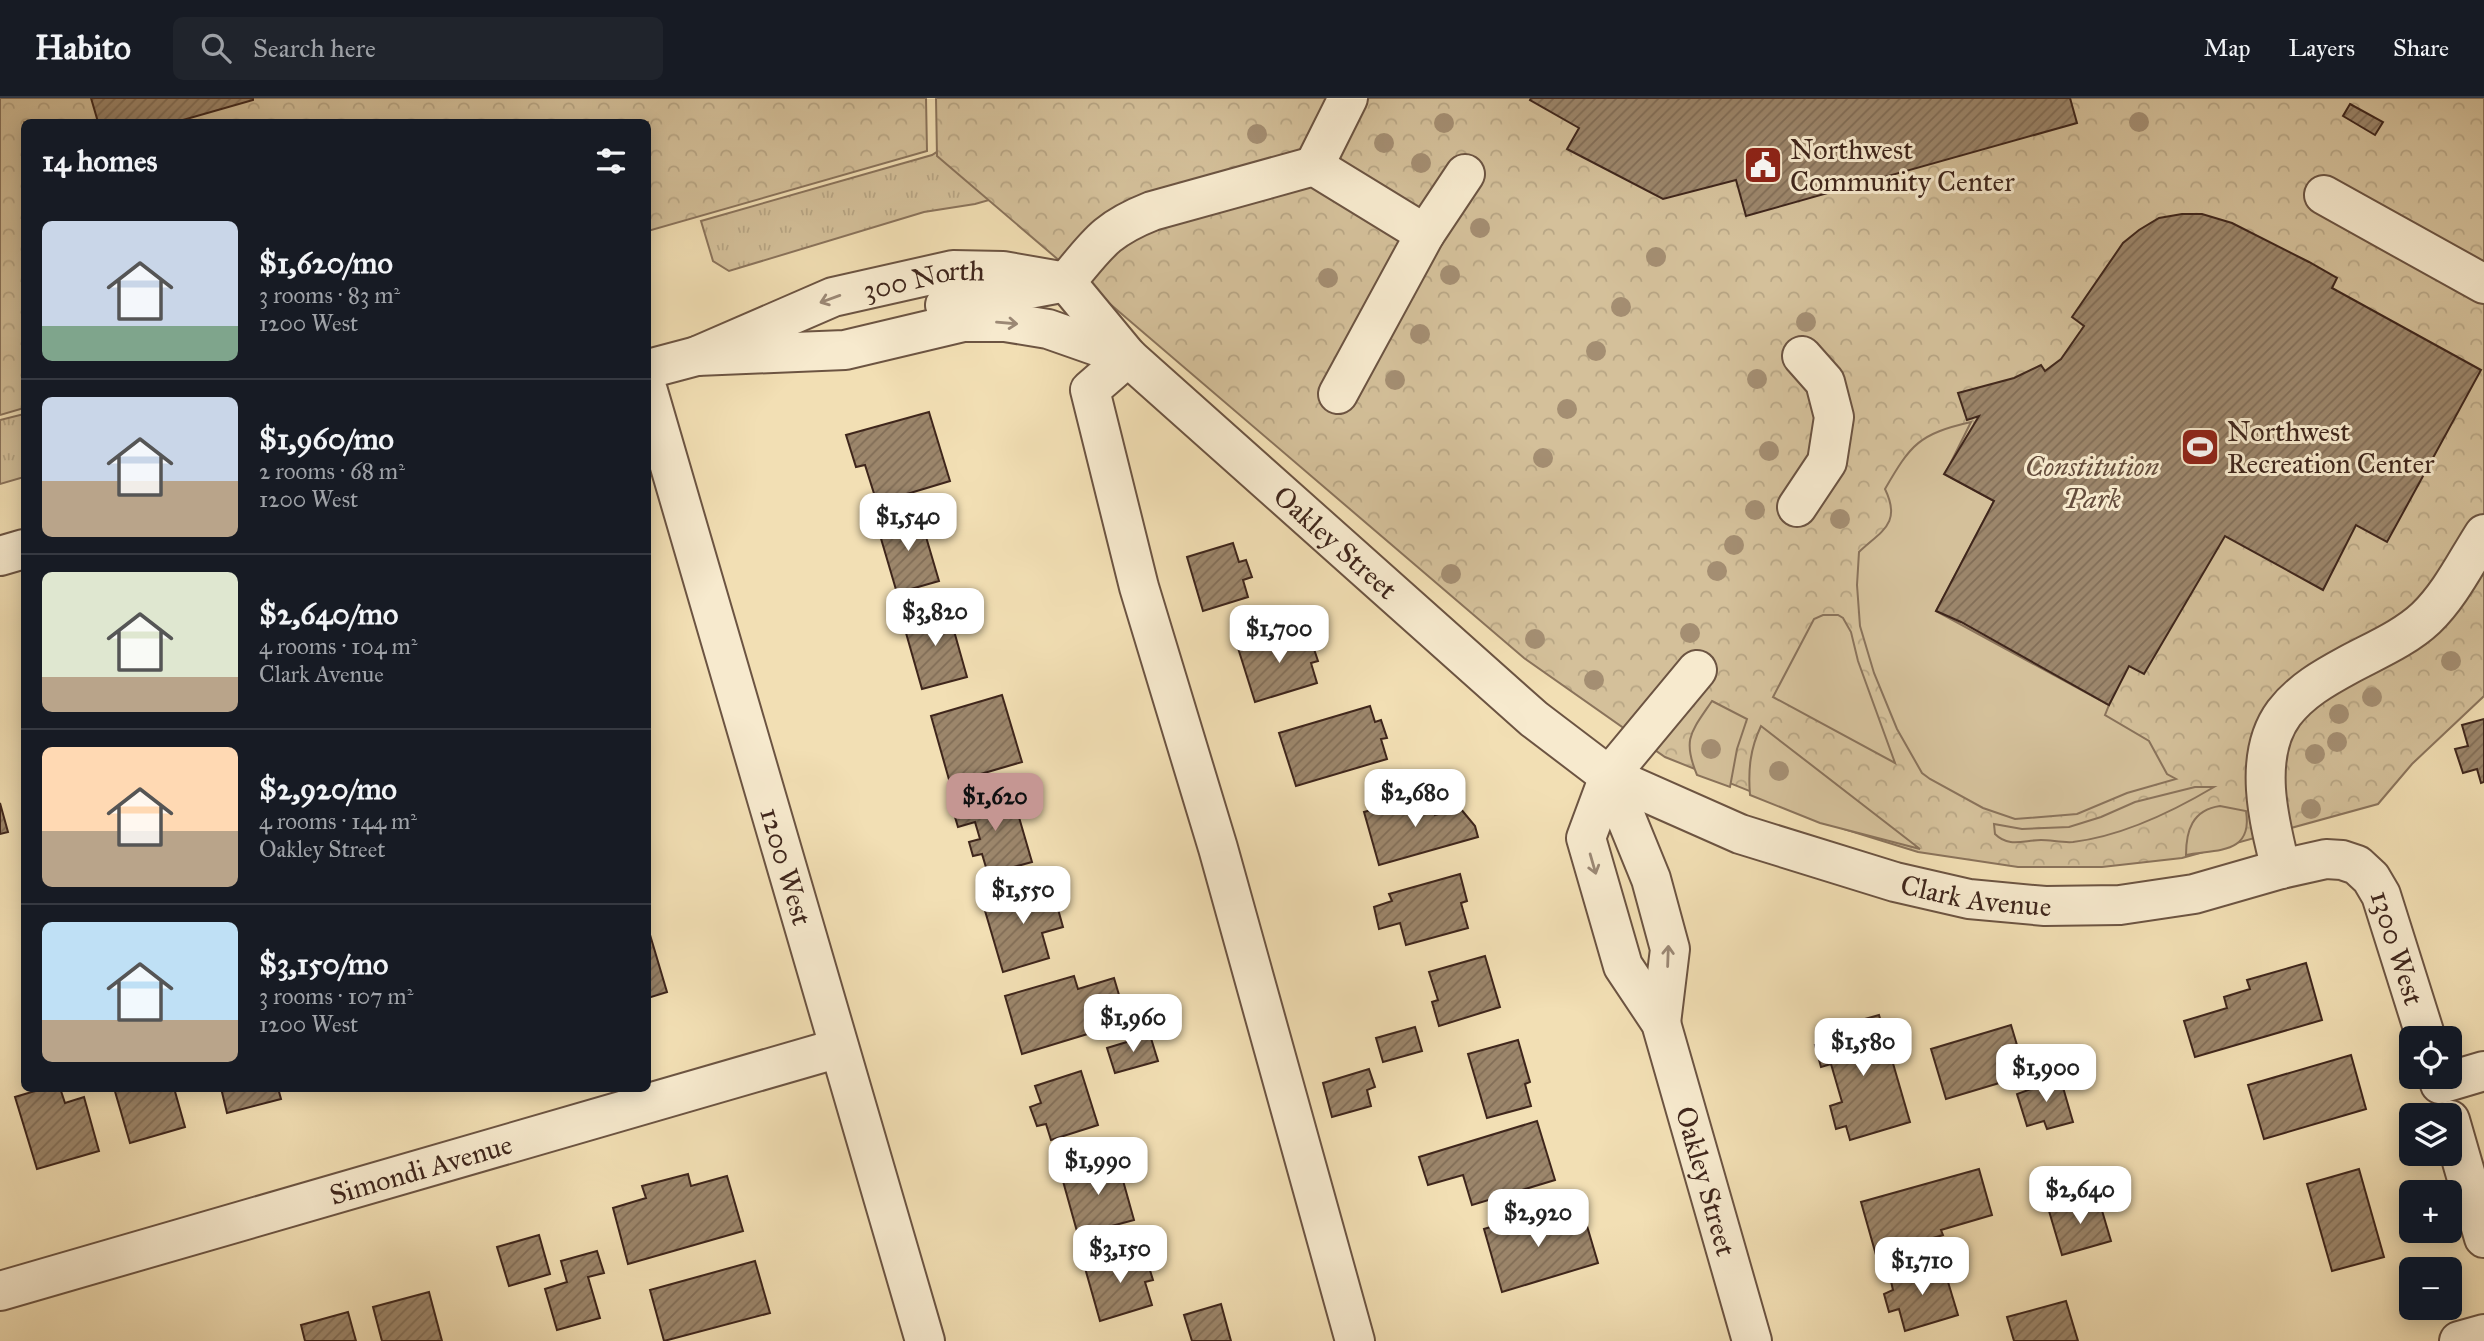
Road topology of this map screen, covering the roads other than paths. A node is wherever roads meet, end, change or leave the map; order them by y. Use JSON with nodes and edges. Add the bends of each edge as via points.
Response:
{"nodes":[{"id":1,"x":1348,"y":98,"type":"edge"},
{"id":2,"x":1314,"y":166,"type":"junction"},
{"id":3,"x":1465,"y":174,"type":"dead end"},
{"id":4,"x":2324,"y":195,"type":"dead end"},
{"id":5,"x":1425,"y":234,"type":"junction"},
{"id":6,"x":1066,"y":282,"type":"junction"},
{"id":7,"x":2484,"y":284,"type":"edge"},
{"id":8,"x":1048,"y":329,"type":"joint"},
{"id":9,"x":697,"y":356,"type":"junction"},
{"id":10,"x":1802,"y":356,"type":"dead end"},
{"id":11,"x":1128,"y":357,"type":"junction"},
{"id":12,"x":651,"y":368,"type":"edge"},
{"id":13,"x":1338,"y":394,"type":"dead end"},
{"id":14,"x":651,"y":401,"type":"edge"},
{"id":15,"x":1797,"y":507,"type":"dead end"},
{"id":16,"x":2484,"y":534,"type":"edge"},
{"id":17,"x":21,"y":550,"type":"edge"},
{"id":18,"x":0,"y":556,"type":"edge"},
{"id":19,"x":1698,"y":670,"type":"dead end"},
{"id":20,"x":1609,"y":776,"type":"junction"},
{"id":21,"x":2357,"y":865,"type":"joint"},
{"id":22,"x":2281,"y":869,"type":"junction"},
{"id":23,"x":1661,"y":1023,"type":"junction"},
{"id":24,"x":2422,"y":1026,"type":"edge"},
{"id":25,"x":839,"y":1048,"type":"junction"},
{"id":26,"x":2484,"y":1071,"type":"edge"},
{"id":27,"x":2442,"y":1092,"type":"edge"},
{"id":28,"x":2462,"y":1162,"type":"edge"},
{"id":29,"x":2484,"y":1238,"type":"edge"},
{"id":30,"x":0,"y":1291,"type":"edge"},
{"id":31,"x":2484,"y":1334,"type":"edge"},
{"id":32,"x":925,"y":1341,"type":"edge"},
{"id":33,"x":1355,"y":1341,"type":"edge"},
{"id":34,"x":1752,"y":1341,"type":"edge"},
{"id":35,"x":2459,"y":1341,"type":"edge"}],
"edges":[{"from":1,"to":2,"type":"street"},
{"from":2,"to":5,"type":"street"},
{"from":2,"to":6,"type":"street","via":[[1130,219],[1094,246]]},
{"from":3,"to":5,"type":"street"},
{"from":4,"to":7,"type":"street"},
{"from":5,"to":13,"type":"street"},
{"from":6,"to":9,"type":"street","name":"300 North","via":[[1003,271],[953,270],[833,297]]},
{"from":6,"to":11,"type":"street"},
{"from":9,"to":8,"type":"street","name":"300 North","one_way":true,"via":[[845,349],[963,323],[1005,321]]},
{"from":8,"to":11,"type":"street","name":"Oakley Street"},
{"from":9,"to":12,"type":"street","name":"300 North"},
{"from":10,"to":15,"type":"street","via":[[1825,382],[1834,417],[1827,462]]},
{"from":11,"to":20,"type":"street","name":"Oakley Street","via":[[1534,719]]},
{"from":11,"to":33,"type":"street","via":[[1090,390],[1139,587],[1218,848]]},
{"from":14,"to":25,"type":"street","name":"1200 West"},
{"from":16,"to":22,"type":"street","via":[[2425,619],[2319,681],[2282,715],[2272,739],[2266,779],[2270,827]]},
{"from":17,"to":18,"type":"street"},
{"from":19,"to":20,"type":"street"},
{"from":20,"to":22,"type":"street","name":"Clark Avenue","via":[[1740,834],[1895,882],[1969,899],[2045,906],[2120,905],[2193,894]]},
{"from":23,"to":20,"type":"street","name":"Oakley Street","one_way":true,"via":[[1670,949],[1651,879]]},
{"from":20,"to":23,"type":"street","name":"Oakley Street","one_way":true,"via":[[1586,838],[1623,966]]},
{"from":21,"to":22,"type":"street","name":"Clark Avenue","via":[[2326,859]]},
{"from":21,"to":24,"type":"street","name":"1300 West","via":[[2371,878],[2388,913]]},
{"from":23,"to":34,"type":"street","name":"Oakley Street"},
{"from":25,"to":30,"type":"street","name":"Simondi Avenue"},
{"from":25,"to":32,"type":"street","name":"1200 West"},
{"from":26,"to":27,"type":"street"},
{"from":28,"to":29,"type":"street"},
{"from":31,"to":35,"type":"street"}]}
